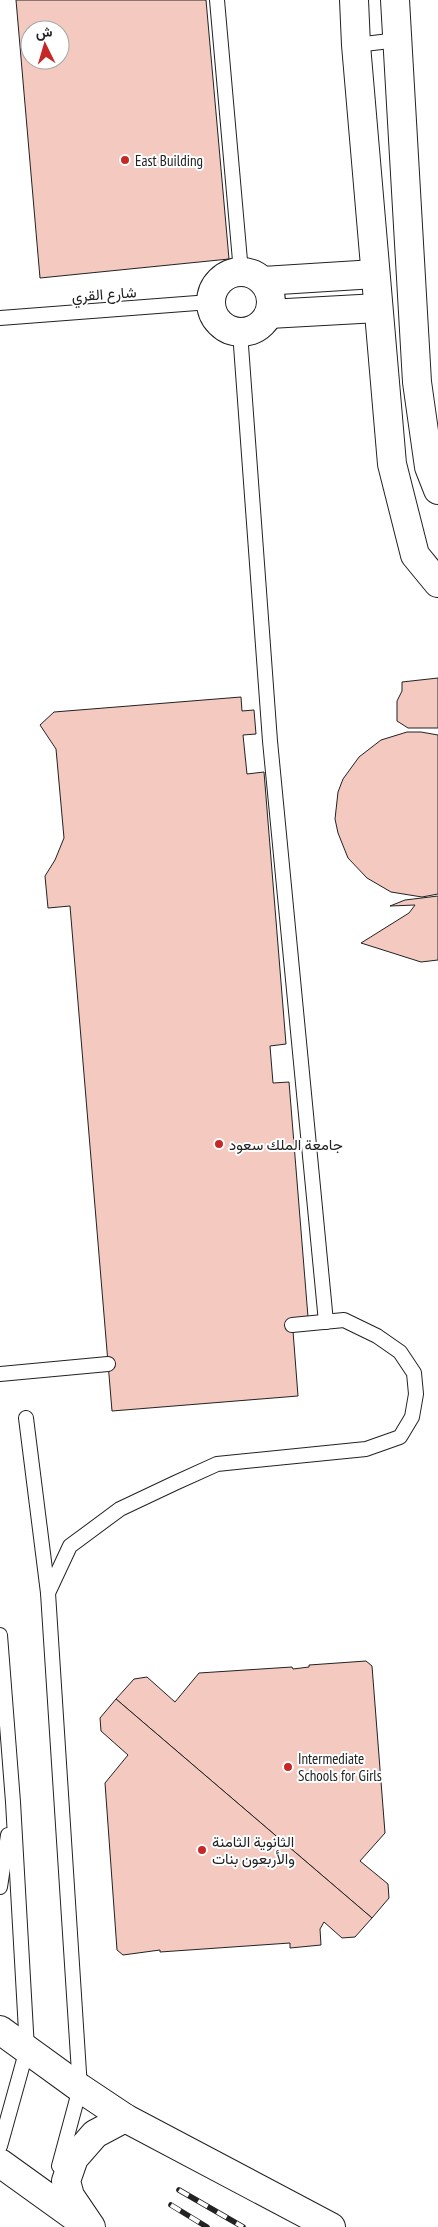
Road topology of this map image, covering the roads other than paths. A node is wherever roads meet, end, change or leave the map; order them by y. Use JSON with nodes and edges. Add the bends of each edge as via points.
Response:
{"nodes":[{"id":1,"x":217,"y":0,"type":"edge"},
{"id":2,"x":354,"y":0,"type":"edge"},
{"id":3,"x":395,"y":0,"type":"edge"},
{"id":4,"x":398,"y":40,"type":"junction"},
{"id":5,"x":356,"y":44,"type":"junction"},
{"id":6,"x":375,"y":274,"type":"junction"},
{"id":7,"x":252,"y":277,"type":"junction"},
{"id":8,"x":210,"y":302,"type":"junction"},
{"id":9,"x":378,"y":308,"type":"junction"},
{"id":10,"x":269,"y":314,"type":"junction"},
{"id":11,"x":0,"y":318,"type":"edge"},
{"id":12,"x":240,"y":332,"type":"junction"},
{"id":13,"x":438,"y":490,"type":"edge"},
{"id":14,"x":438,"y":496,"type":"edge"},
{"id":15,"x":405,"y":508,"type":"junction"},
{"id":16,"x":438,"y":583,"type":"edge"},
{"id":17,"x":326,"y":1322,"type":"junction"},
{"id":18,"x":292,"y":1325,"type":"dead end"},
{"id":19,"x":108,"y":1364,"type":"dead end"},
{"id":20,"x":0,"y":1374,"type":"edge"},
{"id":21,"x":26,"y":1418,"type":"dead end"},
{"id":22,"x":48,"y":1593,"type":"junction"},
{"id":23,"x":0,"y":1635,"type":"edge"},
{"id":24,"x":2,"y":1689,"type":"edge"},
{"id":25,"x":13,"y":1802,"type":"junction"},
{"id":26,"x":0,"y":1887,"type":"edge"},
{"id":27,"x":0,"y":2030,"type":"edge"},
{"id":28,"x":27,"y":2049,"type":"junction"},
{"id":29,"x":80,"y":2088,"type":"junction"},
{"id":30,"x":125,"y":2118,"type":"junction"},
{"id":31,"x":0,"y":2146,"type":"edge"},
{"id":32,"x":0,"y":2163,"type":"edge"},
{"id":33,"x":49,"y":2200,"type":"junction"},
{"id":34,"x":90,"y":2227,"type":"edge"},
{"id":35,"x":331,"y":2227,"type":"edge"}],
"edges":[{"from":1,"to":7,"type":"lane"},
{"from":2,"to":5,"type":"street"},
{"from":3,"to":4,"type":"street"},
{"from":4,"to":5,"type":"lane"},
{"from":4,"to":13,"type":"street","via":[[417,382],[429,467]]},
{"from":5,"to":6,"type":"street"},
{"from":6,"to":7,"type":"street"},
{"from":6,"to":9,"type":"street"},
{"from":7,"to":8,"type":"street","via":[[230,274],[220,280]]},
{"from":7,"to":10,"type":"street","via":[[269,291]]},
{"from":8,"to":11,"type":"lane","name":"شارع القري"},
{"from":8,"to":12,"type":"street","via":[[219,323]]},
{"from":9,"to":10,"type":"street"},
{"from":9,"to":15,"type":"street","via":[[392,464]]},
{"from":10,"to":12,"type":"street","via":[[262,324]]},
{"from":12,"to":17,"type":"lane","via":[[270,741]]},
{"from":14,"to":15,"type":"street"},
{"from":15,"to":16,"type":"street","via":[[415,555]]},
{"from":17,"to":18,"type":"lane"},
{"from":17,"to":22,"type":"lane","via":[[344,1320],[377,1336],[405,1359],[414,1373],[416,1394],[412,1417],[400,1437],[366,1449],[217,1464],[192,1475],[120,1509],[70,1546]]},
{"from":19,"to":20,"type":"lane"},
{"from":21,"to":22,"type":"lane"},
{"from":22,"to":29,"type":"lane"},
{"from":23,"to":24,"type":"lane"},
{"from":24,"to":25,"type":"lane"},
{"from":25,"to":26,"type":"lane"},
{"from":25,"to":28,"type":"lane"},
{"from":27,"to":28,"type":"street"},
{"from":28,"to":29,"type":"street"},
{"from":28,"to":31,"type":"lane"},
{"from":29,"to":30,"type":"street"},
{"from":29,"to":33,"type":"lane"},
{"from":30,"to":34,"type":"street","via":[[95,2134],[74,2158],[66,2181],[70,2196]]},
{"from":30,"to":35,"type":"street"},
{"from":32,"to":33,"type":"street"},
{"from":33,"to":34,"type":"street"}]}
